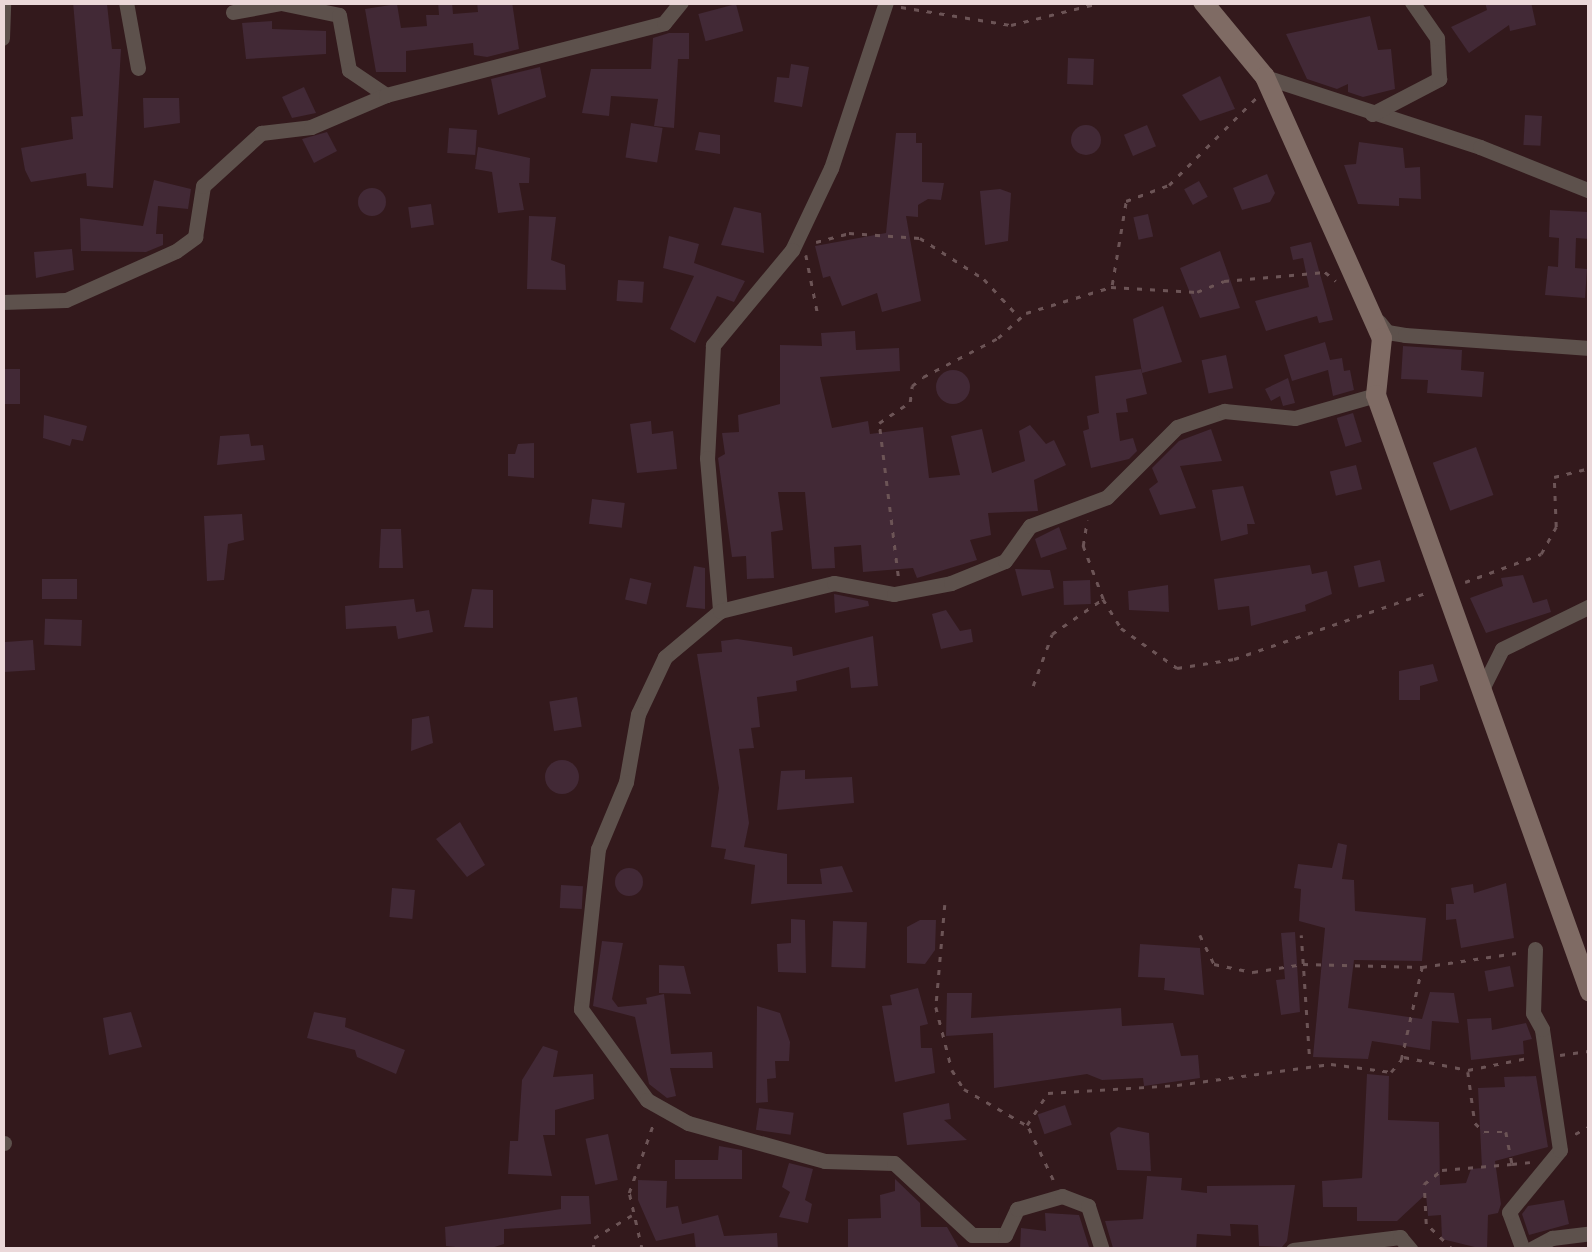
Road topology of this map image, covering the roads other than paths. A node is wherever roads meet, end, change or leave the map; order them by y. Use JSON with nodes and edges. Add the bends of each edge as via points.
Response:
{"nodes":[{"id":1,"x":3,"y":2,"type":"edge"},
{"id":2,"x":126,"y":2,"type":"edge"},
{"id":3,"x":682,"y":2,"type":"edge"},
{"id":4,"x":1202,"y":2,"type":"edge"},
{"id":5,"x":1412,"y":2,"type":"edge"},
{"id":6,"x":885,"y":5,"type":"edge"},
{"id":7,"x":342,"y":9,"type":"edge"},
{"id":8,"x":233,"y":12,"type":"dead end"},
{"id":9,"x":2,"y":38,"type":"edge"},
{"id":10,"x":138,"y":68,"type":"dead end"},
{"id":11,"x":1268,"y":85,"type":"junction"},
{"id":12,"x":386,"y":94,"type":"junction"},
{"id":13,"x":1372,"y":114,"type":"junction"},
{"id":14,"x":1590,"y":191,"type":"edge"},
{"id":15,"x":2,"y":302,"type":"edge"},
{"id":16,"x":1368,"y":306,"type":"junction"},
{"id":17,"x":1590,"y":348,"type":"edge"},
{"id":18,"x":1376,"y":395,"type":"junction"},
{"id":19,"x":1590,"y":606,"type":"edge"},
{"id":20,"x":720,"y":612,"type":"junction"},
{"id":21,"x":1482,"y":687,"type":"junction"},
{"id":22,"x":1534,"y":949,"type":"road end"},
{"id":23,"x":1590,"y":992,"type":"edge"},
{"id":24,"x":1590,"y":1233,"type":"edge"},
{"id":25,"x":1102,"y":1250,"type":"edge"},
{"id":26,"x":1293,"y":1250,"type":"edge"},
{"id":27,"x":1411,"y":1250,"type":"edge"},
{"id":28,"x":1526,"y":1250,"type":"edge"}],
"edges":[{"from":1,"to":9,"type":"street"},
{"from":2,"to":10,"type":"street"},
{"from":3,"to":12,"type":"street","via":[[664,22]]},
{"from":4,"to":11,"type":"main road"},
{"from":5,"to":13,"type":"street","via":[[1437,38],[1439,79]]},
{"from":6,"to":20,"type":"street","via":[[831,168],[792,250],[712,345],[707,458]]},
{"from":7,"to":8,"type":"street","via":[[281,3]]},
{"from":7,"to":12,"type":"street","via":[[349,70]]},
{"from":11,"to":13,"type":"street"},
{"from":11,"to":16,"type":"main road"},
{"from":12,"to":15,"type":"street","via":[[311,127],[261,133],[203,186],[195,237],[154,263],[66,300]]},
{"from":13,"to":14,"type":"street"},
{"from":16,"to":17,"type":"street","via":[[1387,332]]},
{"from":16,"to":18,"type":"main road","via":[[1382,338]]},
{"from":18,"to":20,"type":"street","via":[[1295,418],[1224,411],[1176,426],[1107,496],[1030,526],[1005,561],[951,583],[898,594],[834,583]]},
{"from":18,"to":21,"type":"main road"},
{"from":19,"to":21,"type":"street","via":[[1502,649]]},
{"from":20,"to":25,"type":"street","via":[[665,657],[638,714],[626,782],[598,849],[581,1008],[658,1106],[758,1146],[825,1161],[894,1163],[972,1235],[1004,1235],[1016,1210],[1061,1196],[1088,1206]]},
{"from":21,"to":23,"type":"main road","via":[[1516,798]]},
{"from":22,"to":28,"type":"street","via":[[1533,1012],[1560,1150],[1509,1212]]},
{"from":24,"to":28,"type":"street"},
{"from":26,"to":27,"type":"street","via":[[1400,1237]]}]}
